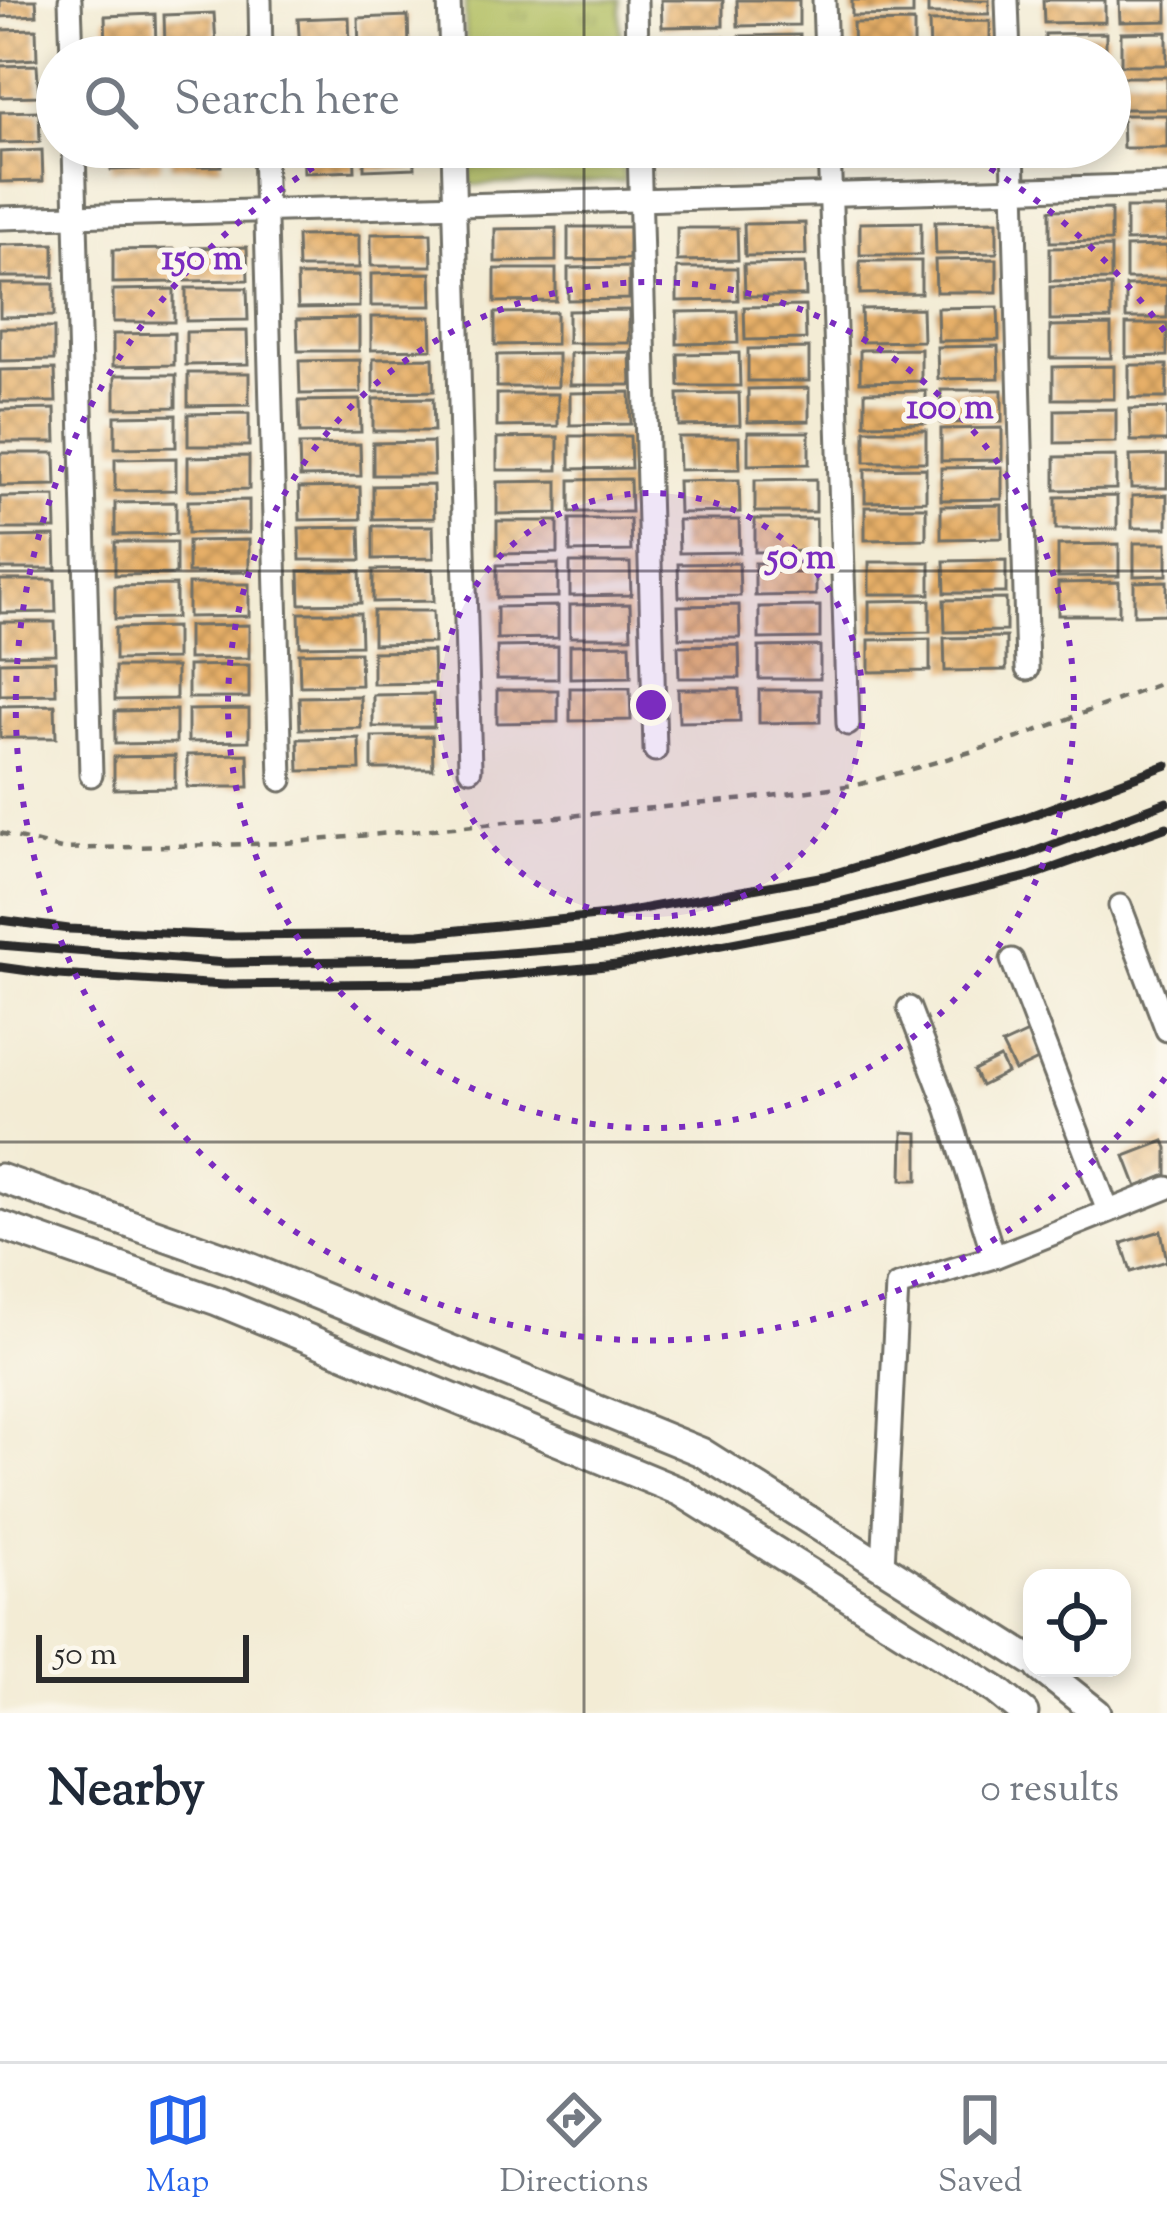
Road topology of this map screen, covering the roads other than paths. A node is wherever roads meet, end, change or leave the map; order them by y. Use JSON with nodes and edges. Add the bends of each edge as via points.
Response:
{"nodes":[{"id":1,"x":70,"y":0,"type":"edge"},
{"id":2,"x":260,"y":0,"type":"edge"},
{"id":3,"x":449,"y":0,"type":"edge"},
{"id":4,"x":636,"y":0,"type":"edge"},
{"id":5,"x":824,"y":0,"type":"edge"},
{"id":6,"x":1007,"y":0,"type":"edge"},
{"id":7,"x":71,"y":36,"type":"edge"},
{"id":8,"x":261,"y":36,"type":"edge"},
{"id":9,"x":450,"y":36,"type":"edge"},
{"id":10,"x":637,"y":36,"type":"edge"},
{"id":11,"x":825,"y":36,"type":"edge"},
{"id":12,"x":1009,"y":36,"type":"edge"},
{"id":13,"x":75,"y":168,"type":"edge"},
{"id":14,"x":265,"y":168,"type":"edge"},
{"id":15,"x":454,"y":168,"type":"edge"},
{"id":16,"x":640,"y":168,"type":"edge"},
{"id":17,"x":830,"y":168,"type":"edge"},
{"id":18,"x":1014,"y":168,"type":"edge"},
{"id":19,"x":1167,"y":185,"type":"edge"},
{"id":20,"x":1015,"y":189,"type":"junction"},
{"id":21,"x":831,"y":195,"type":"junction"},
{"id":22,"x":641,"y":200,"type":"junction"},
{"id":23,"x":455,"y":205,"type":"junction"},
{"id":24,"x":266,"y":211,"type":"junction"},
{"id":25,"x":76,"y":216,"type":"junction"},
{"id":26,"x":0,"y":218,"type":"edge"},
{"id":27,"x":1027,"y":669,"type":"dead end"},
{"id":28,"x":848,"y":724,"type":"dead end"},
{"id":29,"x":655,"y":750,"type":"dead end"},
{"id":30,"x":470,"y":769,"type":"dead end"},
{"id":31,"x":91,"y":775,"type":"dead end"},
{"id":32,"x":281,"y":780,"type":"dead end"},
{"id":33,"x":1120,"y":906,"type":"dead end"},
{"id":34,"x":1012,"y":961,"type":"dead end"},
{"id":35,"x":909,"y":1008,"type":"dead end"},
{"id":36,"x":1167,"y":1030,"type":"edge"},
{"id":37,"x":0,"y":1178,"type":"edge"},
{"id":38,"x":1167,"y":1188,"type":"edge"},
{"id":39,"x":1108,"y":1211,"type":"junction"},
{"id":40,"x":0,"y":1225,"type":"edge"},
{"id":41,"x":994,"y":1257,"type":"junction"},
{"id":42,"x":884,"y":1566,"type":"junction"},
{"id":43,"x":1023,"y":1655,"type":"edge"},
{"id":44,"x":1051,"y":1677,"type":"edge"},
{"id":45,"x":1024,"y":1713,"type":"edge"},
{"id":46,"x":1097,"y":1713,"type":"edge"}],
"edges":[{"from":1,"to":7,"type":"street"},
{"from":2,"to":8,"type":"street"},
{"from":3,"to":9,"type":"street"},
{"from":4,"to":10,"type":"street"},
{"from":5,"to":11,"type":"street"},
{"from":6,"to":12,"type":"street"},
{"from":13,"to":25,"type":"street"},
{"from":14,"to":24,"type":"street"},
{"from":15,"to":23,"type":"street"},
{"from":16,"to":22,"type":"street"},
{"from":17,"to":21,"type":"street"},
{"from":18,"to":20,"type":"street"},
{"from":19,"to":20,"type":"street"},
{"from":20,"to":21,"type":"street"},
{"from":20,"to":27,"type":"street"},
{"from":21,"to":22,"type":"street"},
{"from":21,"to":28,"type":"street"},
{"from":22,"to":23,"type":"street"},
{"from":22,"to":29,"type":"street"},
{"from":23,"to":24,"type":"street"},
{"from":23,"to":30,"type":"street"},
{"from":24,"to":25,"type":"street"},
{"from":24,"to":32,"type":"street"},
{"from":25,"to":26,"type":"street"},
{"from":25,"to":31,"type":"street"},
{"from":33,"to":36,"type":"street"},
{"from":34,"to":39,"type":"street"},
{"from":35,"to":41,"type":"street"},
{"from":37,"to":42,"type":"street","via":[[232,1260],[701,1452]]},
{"from":38,"to":39,"type":"street"},
{"from":39,"to":41,"type":"street"},
{"from":40,"to":45,"type":"street","via":[[217,1301],[681,1492]]},
{"from":41,"to":42,"type":"street","via":[[897,1286]]},
{"from":42,"to":43,"type":"street"},
{"from":44,"to":46,"type":"street"}]}
